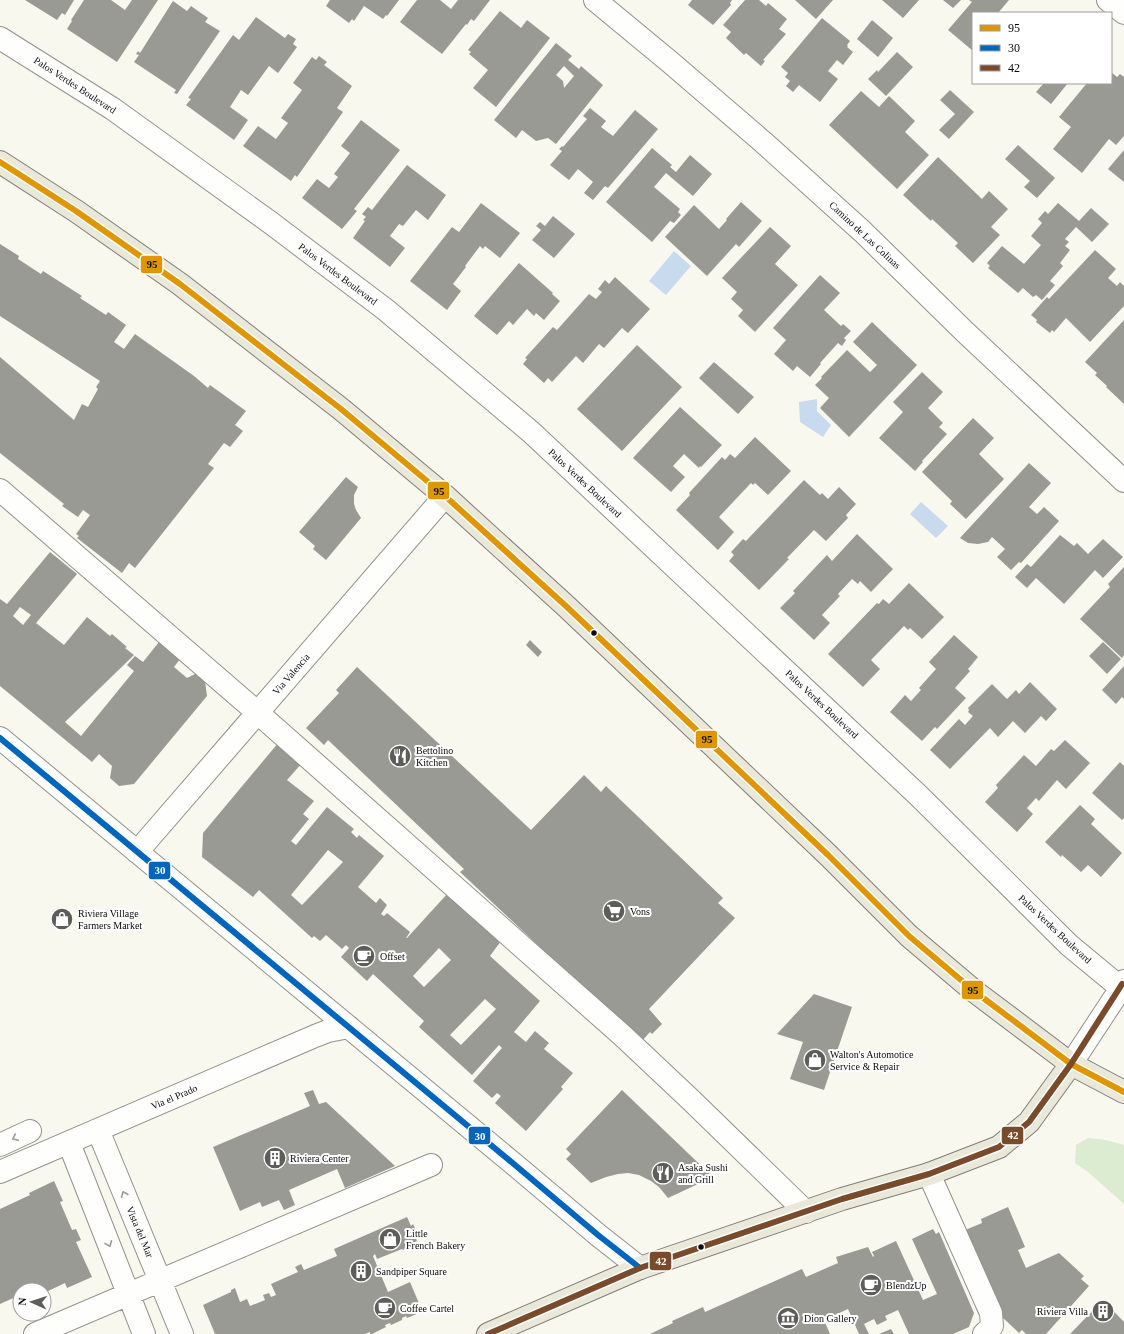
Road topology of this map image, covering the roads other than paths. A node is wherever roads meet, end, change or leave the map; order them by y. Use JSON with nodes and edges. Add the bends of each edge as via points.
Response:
{"nodes":[{"id":1,"x":595,"y":0,"type":"edge"},
{"id":2,"x":1108,"y":0,"type":"edge"},
{"id":3,"x":1124,"y":13,"type":"edge"},
{"id":4,"x":0,"y":38,"type":"edge"},
{"id":5,"x":0,"y":162,"type":"edge"},
{"id":6,"x":1124,"y":481,"type":"edge"},
{"id":7,"x":0,"y":490,"type":"edge"},
{"id":8,"x":446,"y":496,"type":"junction"},
{"id":9,"x":258,"y":712,"type":"junction"},
{"id":10,"x":0,"y":738,"type":"edge"},
{"id":11,"x":137,"y":852,"type":"junction"},
{"id":12,"x":1122,"y":984,"type":"edge"},
{"id":13,"x":349,"y":1027,"type":"junction"},
{"id":14,"x":1071,"y":1064,"type":"junction"},
{"id":15,"x":1124,"y":1092,"type":"edge"},
{"id":16,"x":98,"y":1130,"type":"junction"},
{"id":17,"x":30,"y":1131,"type":"dead end"},
{"id":18,"x":69,"y":1143,"type":"junction"},
{"id":19,"x":0,"y":1145,"type":"edge"},
{"id":20,"x":431,"y":1165,"type":"dead end"},
{"id":21,"x":0,"y":1172,"type":"edge"},
{"id":22,"x":929,"y":1174,"type":"junction"},
{"id":23,"x":806,"y":1212,"type":"junction"},
{"id":24,"x":640,"y":1268,"type":"junction"},
{"id":25,"x":160,"y":1281,"type":"junction"},
{"id":26,"x":129,"y":1294,"type":"junction"},
{"id":27,"x":35,"y":1334,"type":"edge"},
{"id":28,"x":144,"y":1334,"type":"edge"},
{"id":29,"x":182,"y":1334,"type":"edge"},
{"id":30,"x":488,"y":1334,"type":"edge"},
{"id":31,"x":984,"y":1334,"type":"edge"}],
"edges":[{"from":1,"to":6,"type":"street","name":"Camino de Las Colinas","via":[[758,137],[863,232]]},
{"from":2,"to":3,"type":"street"},
{"from":4,"to":12,"type":"street","name":"Palos Verdes Boulevard","via":[[113,109],[271,223],[386,310],[531,432],[919,796],[1069,945]]},
{"from":5,"to":8,"type":"main road","via":[[76,211],[180,284],[324,395]]},
{"from":7,"to":9,"type":"street"},
{"from":8,"to":9,"type":"street","name":"Via Valencia"},
{"from":8,"to":14,"type":"main road","via":[[567,607],[909,936],[974,991]]},
{"from":9,"to":11,"type":"street","name":"Via Valencia"},
{"from":9,"to":23,"type":"street","via":[[623,1036]]},
{"from":10,"to":11,"type":"street"},
{"from":11,"to":13,"type":"street"},
{"from":12,"to":14,"type":"street"},
{"from":13,"to":16,"type":"street","name":"Via el Prado","via":[[315,1036]]},
{"from":13,"to":24,"type":"street"},
{"from":14,"to":15,"type":"main road"},
{"from":14,"to":22,"type":"main road","via":[[1029,1122],[999,1147]]},
{"from":16,"to":18,"type":"street","name":"Via el Prado"},
{"from":25,"to":16,"type":"street","name":"Vista del Mar","one_way":true},
{"from":17,"to":19,"type":"street","one_way":true},
{"from":18,"to":21,"type":"street","name":"Via el Prado"},
{"from":18,"to":26,"type":"street","one_way":true},
{"from":20,"to":25,"type":"street"},
{"from":22,"to":23,"type":"main road"},
{"from":22,"to":31,"type":"street","via":[[991,1313],[992,1326]]},
{"from":23,"to":24,"type":"main road"},
{"from":24,"to":30,"type":"main road"},
{"from":25,"to":26,"type":"street"},
{"from":25,"to":29,"type":"street","name":"Vista del Mar"},
{"from":26,"to":27,"type":"street"},
{"from":26,"to":28,"type":"street"}]}
